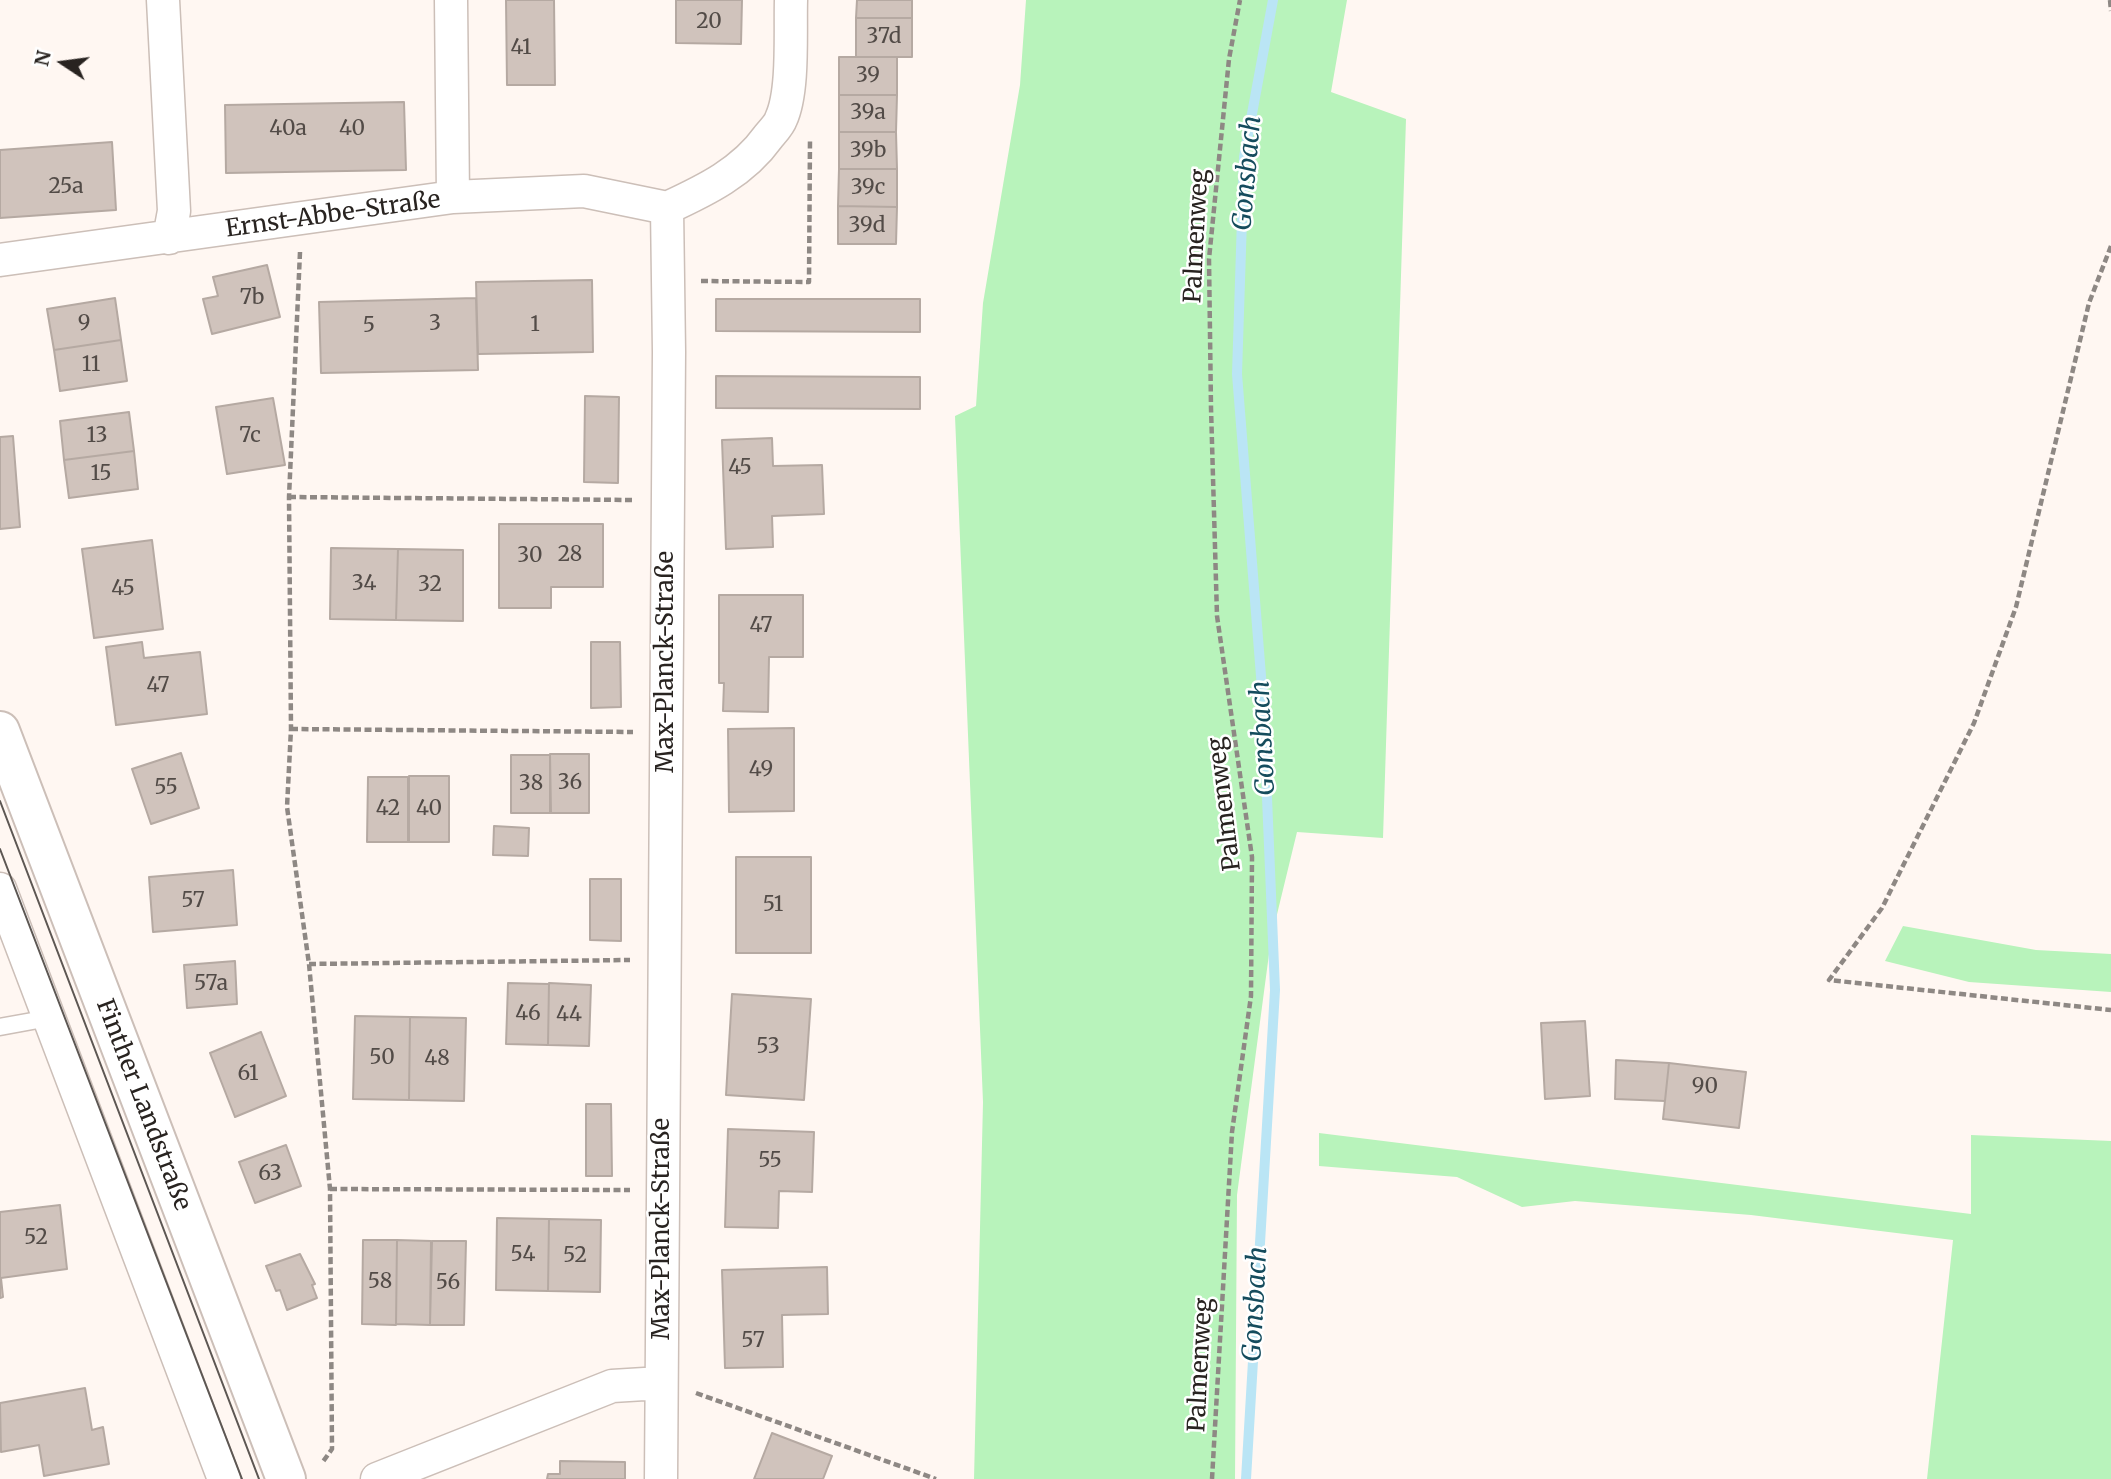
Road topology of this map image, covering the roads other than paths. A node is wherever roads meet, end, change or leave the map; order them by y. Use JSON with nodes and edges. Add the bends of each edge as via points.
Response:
{"nodes":[{"id":1,"x":163,"y":0,"type":"edge"},
{"id":2,"x":452,"y":0,"type":"edge"},
{"id":3,"x":791,"y":0,"type":"edge"},
{"id":4,"x":453,"y":197,"type":"junction"},
{"id":5,"x":667,"y":208,"type":"junction"},
{"id":6,"x":169,"y":238,"type":"junction"},
{"id":7,"x":0,"y":260,"type":"edge"},
{"id":8,"x":0,"y":731,"type":"edge"},
{"id":9,"x":0,"y":889,"type":"edge"},
{"id":10,"x":49,"y":1018,"type":"junction"},
{"id":11,"x":0,"y":1027,"type":"edge"},
{"id":12,"x":660,"y":1383,"type":"junction"},
{"id":13,"x":224,"y":1479,"type":"edge"},
{"id":14,"x":286,"y":1479,"type":"edge"},
{"id":15,"x":377,"y":1479,"type":"edge"},
{"id":16,"x":662,"y":1479,"type":"edge"}],
"edges":[{"from":1,"to":6,"type":"street","via":[[174,211]]},
{"from":2,"to":4,"type":"street"},
{"from":3,"to":5,"type":"street","via":[[790,78],[781,119],[734,173]]},
{"from":4,"to":5,"type":"street","name":"Ernst-Abbe-Straße","via":[[584,191]]},
{"from":4,"to":6,"type":"street","name":"Ernst-Abbe-Straße"},
{"from":5,"to":12,"type":"street","name":"Max-Planck-Straße"},
{"from":6,"to":7,"type":"street","name":"Ernst-Abbe-Straße"},
{"from":8,"to":14,"type":"main road","name":"Finther Landstraße"},
{"from":9,"to":10,"type":"street"},
{"from":10,"to":11,"type":"lane"},
{"from":10,"to":13,"type":"street"},
{"from":12,"to":15,"type":"street","via":[[612,1386]]},
{"from":12,"to":16,"type":"street","name":"Max-Planck-Straße"}]}
